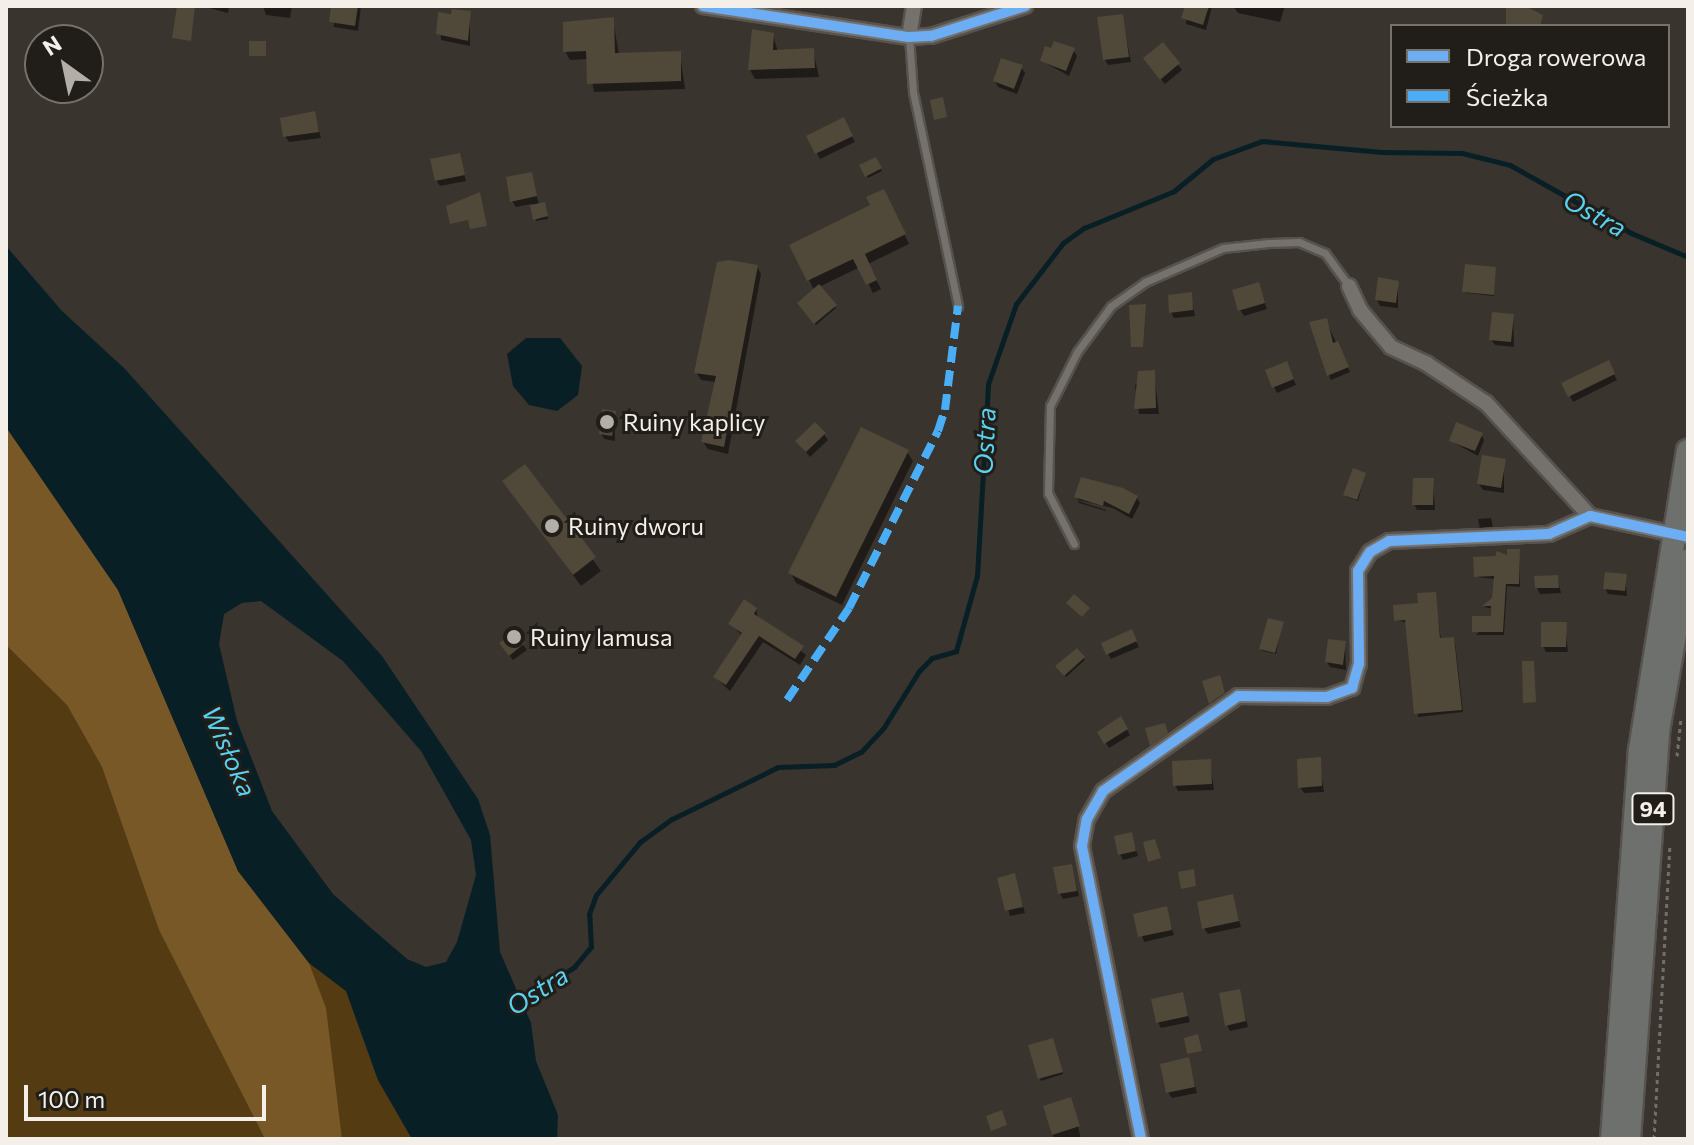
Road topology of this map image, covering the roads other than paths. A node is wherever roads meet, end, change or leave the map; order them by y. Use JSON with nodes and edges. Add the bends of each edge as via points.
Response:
{"nodes":[{"id":1,"x":703,"y":6,"type":"edge"},
{"id":2,"x":914,"y":6,"type":"edge"},
{"id":3,"x":1025,"y":6,"type":"edge"},
{"id":4,"x":909,"y":37,"type":"junction"},
{"id":5,"x":1349,"y":286,"type":"joint"},
{"id":6,"x":958,"y":306,"type":"dead end"},
{"id":7,"x":1688,"y":451,"type":"edge"},
{"id":8,"x":1590,"y":516,"type":"junction"},
{"id":9,"x":1681,"y":535,"type":"edge"},
{"id":10,"x":1074,"y":544,"type":"dead end"},
{"id":11,"x":1688,"y":561,"type":"edge"},
{"id":12,"x":1141,"y":1139,"type":"edge"},
{"id":13,"x":1612,"y":1139,"type":"edge"},
{"id":14,"x":1629,"y":1139,"type":"edge"}],
"edges":[{"from":1,"to":4,"type":"street"},
{"from":2,"to":4,"type":"street"},
{"from":3,"to":4,"type":"street","via":[[931,36]]},
{"from":4,"to":6,"type":"lane","via":[[913,92]]},
{"from":5,"to":8,"type":"street","via":[[1360,310],[1391,347],[1486,403]]},
{"from":5,"to":10,"type":"lane","via":[[1325,253],[1299,242],[1269,243],[1223,248],[1145,282],[1111,306],[1077,352],[1050,406],[1048,493]]},
{"from":7,"to":9,"type":"main road","number":"94"},
{"from":8,"to":9,"type":"street"},
{"from":8,"to":12,"type":"street","via":[[1549,534],[1389,541],[1370,552],[1358,571],[1359,664],[1352,688],[1327,697],[1238,696],[1103,791],[1087,819],[1082,846]]},
{"from":9,"to":13,"type":"main road","number":"94","via":[[1640,750]]},
{"from":11,"to":14,"type":"main road","number":"94","via":[[1658,731]]}]}
